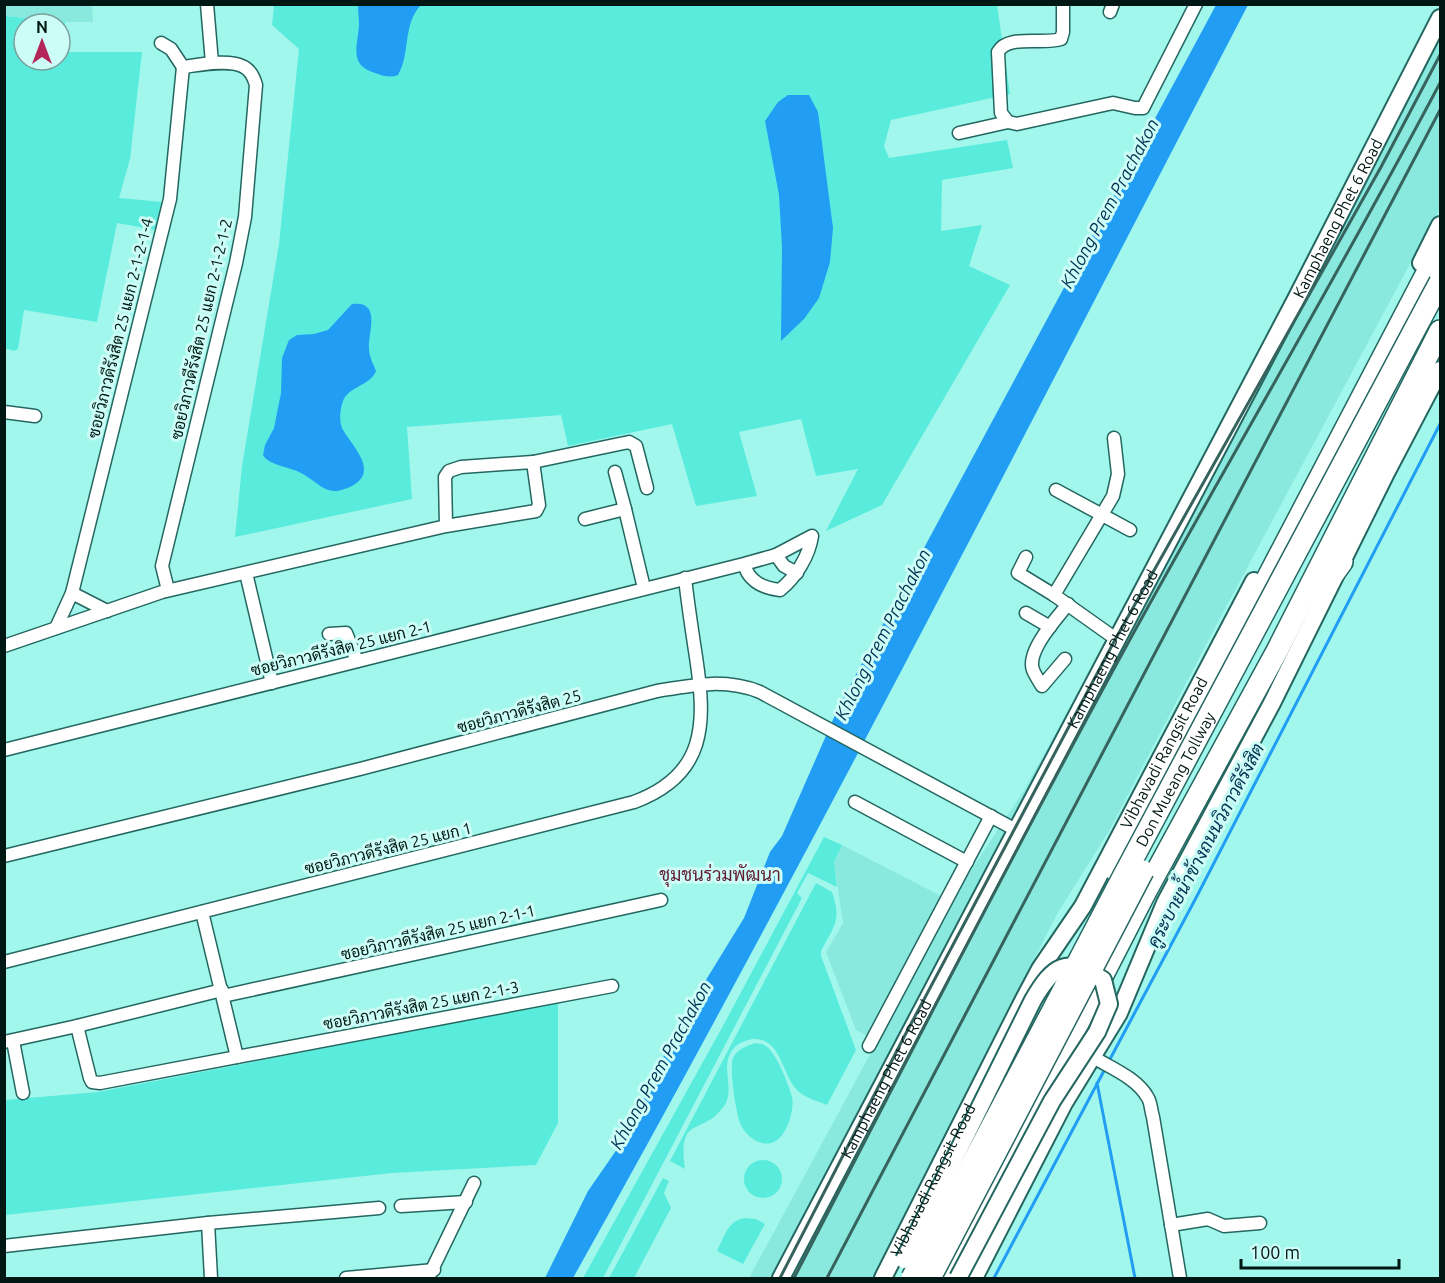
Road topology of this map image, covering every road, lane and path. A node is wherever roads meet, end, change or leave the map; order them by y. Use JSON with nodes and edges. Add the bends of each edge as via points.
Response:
{"nodes":[{"id":1,"x":207,"y":4,"type":"edge"},
{"id":2,"x":1063,"y":4,"type":"edge"},
{"id":3,"x":1196,"y":4,"type":"edge"},
{"id":4,"x":1440,"y":18,"type":"edge"},
{"id":5,"x":160,"y":43,"type":"dead end"},
{"id":6,"x":212,"y":63,"type":"junction"},
{"id":7,"x":183,"y":68,"type":"junction"},
{"id":8,"x":1008,"y":122,"type":"junction"},
{"id":9,"x":959,"y":133,"type":"dead end"},
{"id":10,"x":1440,"y":225,"type":"edge"},
{"id":11,"x":1440,"y":248,"type":"edge"},
{"id":12,"x":1440,"y":282,"type":"edge"},
{"id":13,"x":1440,"y":311,"type":"edge"},
{"id":14,"x":1440,"y":331,"type":"edge"},
{"id":15,"x":1440,"y":370,"type":"edge"},
{"id":16,"x":4,"y":412,"type":"edge"},
{"id":17,"x":35,"y":416,"type":"dead end"},
{"id":18,"x":1114,"y":438,"type":"dead end"},
{"id":19,"x":533,"y":462,"type":"junction"},
{"id":20,"x":615,"y":471,"type":"dead end"},
{"id":21,"x":647,"y":488,"type":"dead end"},
{"id":22,"x":1056,"y":490,"type":"dead end"},
{"id":23,"x":624,"y":509,"type":"junction"},
{"id":24,"x":1102,"y":515,"type":"junction"},
{"id":25,"x":585,"y":519,"type":"dead end"},
{"id":26,"x":446,"y":526,"type":"junction"},
{"id":27,"x":1130,"y":530,"type":"dead end"},
{"id":28,"x":1276,"y":540,"type":"junction"},
{"id":29,"x":776,"y":555,"type":"junction"},
{"id":30,"x":1026,"y":557,"type":"dead end"},
{"id":31,"x":1342,"y":562,"type":"junction"},
{"id":32,"x":744,"y":564,"type":"junction"},
{"id":33,"x":246,"y":573,"type":"junction"},
{"id":34,"x":797,"y":573,"type":"junction"},
{"id":35,"x":685,"y":578,"type":"junction"},
{"id":36,"x":644,"y":588,"type":"junction"},
{"id":37,"x":168,"y":591,"type":"junction"},
{"id":38,"x":72,"y":593,"type":"junction"},
{"id":39,"x":1054,"y":595,"type":"junction"},
{"id":40,"x":1068,"y":604,"type":"junction"},
{"id":41,"x":107,"y":610,"type":"junction"},
{"id":42,"x":1026,"y":613,"type":"dead end"},
{"id":43,"x":1050,"y":627,"type":"junction"},
{"id":44,"x":56,"y":628,"type":"junction"},
{"id":45,"x":1239,"y":630,"type":"junction"},
{"id":46,"x":329,"y":634,"type":"dead end"},
{"id":47,"x":1116,"y":639,"type":"junction"},
{"id":48,"x":4,"y":646,"type":"edge"},
{"id":49,"x":1278,"y":651,"type":"junction"},
{"id":50,"x":1065,"y":658,"type":"dead end"},
{"id":51,"x":357,"y":661,"type":"junction"},
{"id":52,"x":272,"y":683,"type":"junction"},
{"id":53,"x":700,"y":683,"type":"junction"},
{"id":54,"x":4,"y":750,"type":"edge"},
{"id":55,"x":855,"y":802,"type":"dead end"},
{"id":56,"x":991,"y":816,"type":"junction"},
{"id":57,"x":1016,"y":830,"type":"junction"},
{"id":58,"x":4,"y":856,"type":"edge"},
{"id":59,"x":967,"y":862,"type":"junction"},
{"id":60,"x":661,"y":900,"type":"dead end"},
{"id":61,"x":202,"y":912,"type":"junction"},
{"id":62,"x":5,"y":959,"type":"edge"},
{"id":63,"x":612,"y":986,"type":"dead end"},
{"id":64,"x":223,"y":993,"type":"junction"},
{"id":65,"x":77,"y":1026,"type":"junction"},
{"id":66,"x":9,"y":1041,"type":"edge"},
{"id":67,"x":869,"y":1046,"type":"dead end"},
{"id":68,"x":237,"y":1057,"type":"junction"},
{"id":69,"x":1102,"y":1063,"type":"junction"},
{"id":70,"x":23,"y":1093,"type":"dead end"},
{"id":71,"x":474,"y":1183,"type":"dead end"},
{"id":72,"x":466,"y":1202,"type":"junction"},
{"id":73,"x":401,"y":1206,"type":"dead end"},
{"id":74,"x":379,"y":1208,"type":"dead end"},
{"id":75,"x":208,"y":1222,"type":"junction"},
{"id":76,"x":1260,"y":1223,"type":"dead end"},
{"id":77,"x":1172,"y":1225,"type":"junction"},
{"id":78,"x":4,"y":1246,"type":"edge"},
{"id":79,"x":907,"y":1272,"type":"edge"},
{"id":80,"x":431,"y":1274,"type":"edge"},
{"id":81,"x":392,"y":1276,"type":"edge"},
{"id":82,"x":211,"y":1278,"type":"edge"},
{"id":83,"x":346,"y":1278,"type":"edge"},
{"id":84,"x":781,"y":1278,"type":"edge"},
{"id":85,"x":883,"y":1278,"type":"edge"},
{"id":86,"x":893,"y":1278,"type":"edge"},
{"id":87,"x":930,"y":1278,"type":"edge"},
{"id":88,"x":946,"y":1278,"type":"edge"},
{"id":89,"x":958,"y":1278,"type":"edge"},
{"id":90,"x":974,"y":1278,"type":"edge"},
{"id":91,"x":1180,"y":1278,"type":"edge"}],
"edges":[{"from":1,"to":6,"type":"street"},
{"from":2,"to":8,"type":"street","via":[[1061,39],[1010,42],[998,52],[1001,113]]},
{"from":3,"to":8,"type":"street","via":[[1143,108],[1113,103],[1017,124]]},
{"from":4,"to":47,"type":"main road","name":"Kamphaeng Phet 6 Road"},
{"from":5,"to":7,"type":"street","via":[[171,49]]},
{"from":6,"to":7,"type":"street","name":"ซอยวิภาวดีรังสิต 25 แยก 2-1-2-1-2"},
{"from":6,"to":37,"type":"street","name":"ซอยวิภาวดีรังสิต 25 แยก 2-1-2-1-2","via":[[242,66],[253,75],[256,86],[245,217],[162,566]]},
{"from":7,"to":38,"type":"street","name":"ซอยวิภาวดีรังสิต 25 แยก 2-1-2-1-4","via":[[170,199]]},
{"from":8,"to":9,"type":"street"},
{"from":10,"to":28,"type":"main road","name":"Vibhavadi Rangsit Road"},
{"from":11,"to":45,"type":"highway","name":"Vibhavadi Rangsit Road"},
{"from":12,"to":79,"type":"highway","name":"Don Mueang Tollway","bridge":true,"via":[[1129,866]]},
{"from":13,"to":87,"type":"highway","name":"Don Mueang Tollway","bridge":true},
{"from":14,"to":49,"type":"highway"},
{"from":15,"to":31,"type":"main road"},
{"from":16,"to":17,"type":"street"},
{"from":18,"to":24,"type":"street","via":[[1118,474],[1113,496]]},
{"from":19,"to":21,"type":"street","via":[[629,442],[636,446]]},
{"from":19,"to":26,"type":"street","via":[[449,471],[445,477]]},
{"from":19,"to":26,"type":"street","via":[[539,505],[536,511]]},
{"from":20,"to":23,"type":"street"},
{"from":22,"to":24,"type":"street"},
{"from":23,"to":25,"type":"street"},
{"from":23,"to":36,"type":"street"},
{"from":24,"to":27,"type":"street"},
{"from":24,"to":39,"type":"street"},
{"from":26,"to":33,"type":"street"},
{"from":28,"to":45,"type":"highway"},
{"from":28,"to":85,"type":"main road","name":"Vibhavadi Rangsit Road","via":[[1083,906],[1024,999]]},
{"from":29,"to":32,"type":"street","name":"ซอยวิภาวดีรังสิต 25 แยก 2-1"},
{"from":29,"to":34,"type":"street","via":[[784,566]]},
{"from":29,"to":34,"type":"street","name":"ซอยวิภาวดีรังสิต 25 แยก 2-1","via":[[812,536]]},
{"from":30,"to":39,"type":"street","via":[[1018,573]]},
{"from":31,"to":49,"type":"highway"},
{"from":31,"to":69,"type":"main road","via":[[1165,903]]},
{"from":32,"to":34,"type":"street","via":[[747,574],[767,588],[780,590]]},
{"from":32,"to":35,"type":"street","name":"ซอยวิภาวดีรังสิต 25 แยก 2-1"},
{"from":33,"to":37,"type":"street"},
{"from":33,"to":52,"type":"street"},
{"from":35,"to":36,"type":"street","name":"ซอยวิภาวดีรังสิต 25 แยก 2-1"},
{"from":35,"to":53,"type":"street","name":"ซอยวิภาวดีรังสิต 25 แยก 1"},
{"from":36,"to":51,"type":"street","name":"ซอยวิภาวดีรังสิต 25 แยก 2-1"},
{"from":37,"to":41,"type":"street"},
{"from":38,"to":41,"type":"street"},
{"from":38,"to":44,"type":"street","name":"ซอยวิภาวดีรังสิต 25 แยก 2-1-2-1-4"},
{"from":39,"to":40,"type":"street"},
{"from":40,"to":43,"type":"street"},
{"from":40,"to":47,"type":"street"},
{"from":41,"to":44,"type":"street"},
{"from":42,"to":43,"type":"street"},
{"from":43,"to":50,"type":"street","via":[[1034,654],[1032,668],[1042,686]]},
{"from":44,"to":48,"type":"street"},
{"from":45,"to":79,"type":"highway","name":"Vibhavadi Rangsit Road"},
{"from":46,"to":51,"type":"street","via":[[346,633]]},
{"from":47,"to":57,"type":"main road","name":"Kamphaeng Phet 6 Road"},
{"from":49,"to":88,"type":"highway","via":[[1146,891]]},
{"from":51,"to":52,"type":"street","name":"ซอยวิภาวดีรังสิต 25 แยก 2-1"},
{"from":52,"to":54,"type":"street","name":"ซอยวิภาวดีรังสิต 25 แยก 2-1"},
{"from":53,"to":56,"type":"street","name":"ซอยวิภาวดีรังสิต 25","via":[[747,687]]},
{"from":53,"to":58,"type":"street","name":"ซอยวิภาวดีรังสิต 25"},
{"from":53,"to":61,"type":"street","name":"ซอยวิภาวดีรังสิต 25 แยก 1","via":[[702,722],[694,750],[682,770],[653,795]]},
{"from":55,"to":59,"type":"street"},
{"from":56,"to":57,"type":"street","name":"ซอยวิภาวดีรังสิต 25"},
{"from":56,"to":59,"type":"street"},
{"from":57,"to":84,"type":"main road","name":"Kamphaeng Phet 6 Road"},
{"from":59,"to":67,"type":"street"},
{"from":60,"to":64,"type":"street","name":"ซอยวิภาวดีรังสิต 25 แยก 2-1-1"},
{"from":61,"to":62,"type":"street","name":"ซอยวิภาวดีรังสิต 25 แยก 1"},
{"from":61,"to":64,"type":"street"},
{"from":63,"to":68,"type":"street","name":"ซอยวิภาวดีรังสิต 25 แยก 2-1-3"},
{"from":64,"to":65,"type":"street","name":"ซอยวิภาวดีรังสิต 25 แยก 2-1-1"},
{"from":64,"to":68,"type":"street"},
{"from":65,"to":66,"type":"street","name":"ซอยวิภาวดีรังสิต 25 แยก 2-1-1"},
{"from":65,"to":68,"type":"street","name":"ซอยวิภาวดีรังสิต 25 แยก 2-1-3","via":[[92,1082]]},
{"from":66,"to":70,"type":"street"},
{"from":69,"to":77,"type":"street","via":[[1138,1086],[1148,1098]]},
{"from":69,"to":90,"type":"main road","via":[[1064,1103]]},
{"from":71,"to":72,"type":"street"},
{"from":72,"to":73,"type":"street"},
{"from":72,"to":80,"type":"street"},
{"from":74,"to":75,"type":"street"},
{"from":75,"to":78,"type":"street"},
{"from":75,"to":82,"type":"street"},
{"from":76,"to":77,"type":"street","via":[[1224,1226],[1208,1219]]},
{"from":77,"to":91,"type":"street"},
{"from":79,"to":86,"type":"main road"},
{"from":79,"to":89,"type":"main road","bridge":true,"via":[[1044,981],[1056,970],[1069,966],[1087,969],[1103,980],[1108,1004],[1105,1013],[1052,1101]]},
{"from":80,"to":81,"type":"street"},
{"from":81,"to":83,"type":"street"}]}
